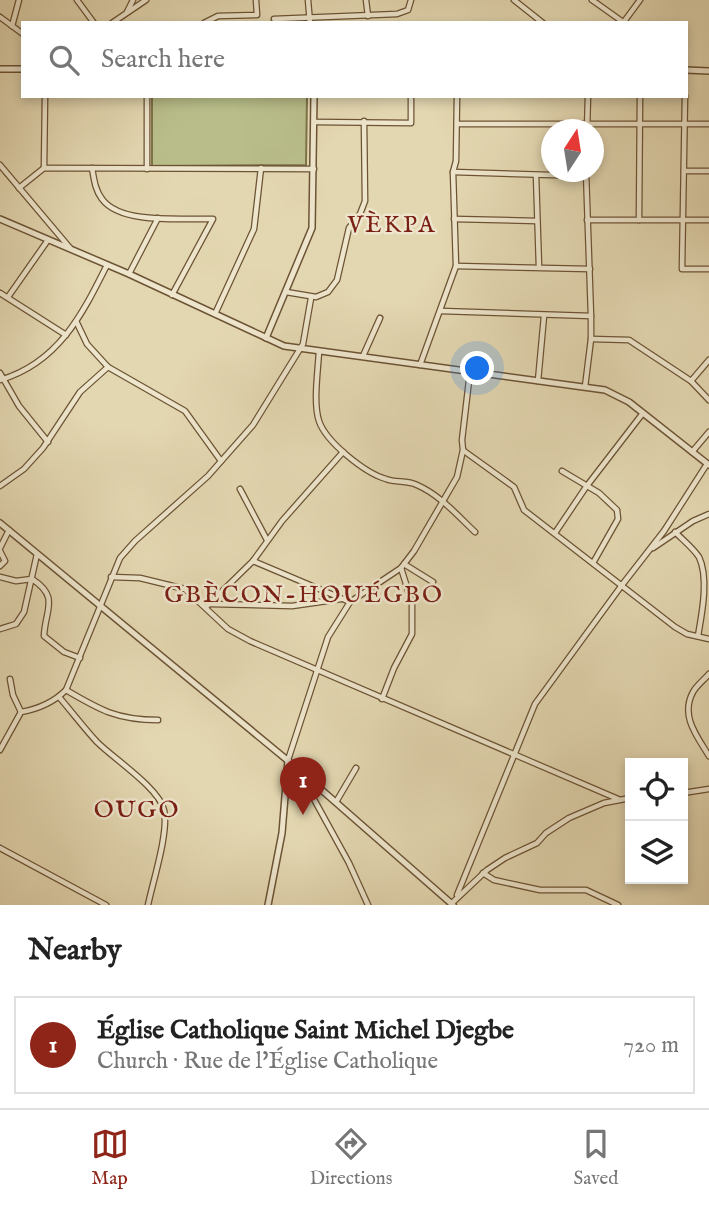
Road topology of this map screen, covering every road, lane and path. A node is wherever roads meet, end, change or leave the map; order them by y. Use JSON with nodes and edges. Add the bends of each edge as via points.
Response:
{"nodes":[{"id":1,"x":19,"y":0,"type":"edge"},
{"id":2,"x":77,"y":0,"type":"edge"},
{"id":3,"x":133,"y":0,"type":"edge"},
{"id":4,"x":146,"y":0,"type":"edge"},
{"id":5,"x":256,"y":0,"type":"edge"},
{"id":6,"x":308,"y":0,"type":"edge"},
{"id":7,"x":366,"y":0,"type":"edge"},
{"id":8,"x":411,"y":0,"type":"edge"},
{"id":9,"x":514,"y":0,"type":"edge"},
{"id":10,"x":592,"y":0,"type":"edge"},
{"id":11,"x":640,"y":0,"type":"edge"},
{"id":12,"x":127,"y":13,"type":"junction"},
{"id":13,"x":368,"y":16,"type":"junction"},
{"id":14,"x":0,"y":17,"type":"edge"},
{"id":15,"x":274,"y":19,"type":"dead end"},
{"id":16,"x":310,"y":20,"type":"edge"},
{"id":17,"x":93,"y":21,"type":"edge"},
{"id":18,"x":115,"y":21,"type":"edge"},
{"id":19,"x":208,"y":21,"type":"edge"},
{"id":20,"x":540,"y":21,"type":"edge"},
{"id":21,"x":620,"y":21,"type":"edge"},
{"id":22,"x":624,"y":21,"type":"edge"},
{"id":23,"x":12,"y":26,"type":"junction"},
{"id":24,"x":21,"y":33,"type":"edge"},
{"id":25,"x":0,"y":69,"type":"edge"},
{"id":26,"x":21,"y":69,"type":"edge"},
{"id":27,"x":688,"y":71,"type":"edge"},
{"id":28,"x":709,"y":71,"type":"edge"},
{"id":29,"x":45,"y":98,"type":"edge"},
{"id":30,"x":148,"y":98,"type":"edge"},
{"id":31,"x":314,"y":98,"type":"edge"},
{"id":32,"x":411,"y":98,"type":"edge"},
{"id":33,"x":457,"y":98,"type":"edge"},
{"id":34,"x":588,"y":98,"type":"edge"},
{"id":35,"x":640,"y":98,"type":"edge"},
{"id":36,"x":685,"y":98,"type":"edge"},
{"id":37,"x":587,"y":119,"type":"edge"},
{"id":38,"x":363,"y":121,"type":"junction"},
{"id":39,"x":314,"y":122,"type":"junction"},
{"id":40,"x":457,"y":124,"type":"junction"},
{"id":41,"x":640,"y":124,"type":"junction"},
{"id":42,"x":685,"y":124,"type":"junction"},
{"id":43,"x":709,"y":124,"type":"edge"},
{"id":44,"x":541,"y":126,"type":"edge"},
{"id":45,"x":604,"y":126,"type":"edge"},
{"id":46,"x":0,"y":165,"type":"edge"},
{"id":47,"x":44,"y":168,"type":"junction"},
{"id":48,"x":261,"y":168,"type":"junction"},
{"id":49,"x":92,"y":169,"type":"junction"},
{"id":50,"x":147,"y":169,"type":"junction"},
{"id":51,"x":314,"y":169,"type":"junction"},
{"id":52,"x":684,"y":171,"type":"junction"},
{"id":53,"x":453,"y":172,"type":"junction"},
{"id":54,"x":709,"y":172,"type":"edge"},
{"id":55,"x":536,"y":175,"type":"junction"},
{"id":56,"x":541,"y":175,"type":"edge"},
{"id":57,"x":586,"y":182,"type":"edge"},
{"id":58,"x":19,"y":188,"type":"junction"},
{"id":59,"x":158,"y":218,"type":"junction"},
{"id":60,"x":0,"y":219,"type":"edge"},
{"id":61,"x":454,"y":219,"type":"junction"},
{"id":62,"x":587,"y":220,"type":"junction"},
{"id":63,"x":639,"y":220,"type":"junction"},
{"id":64,"x":683,"y":220,"type":"junction"},
{"id":65,"x":709,"y":220,"type":"edge"},
{"id":66,"x":537,"y":221,"type":"junction"},
{"id":67,"x":48,"y":240,"type":"junction"},
{"id":68,"x":70,"y":248,"type":"junction"},
{"id":69,"x":107,"y":265,"type":"junction"},
{"id":70,"x":456,"y":266,"type":"junction"},
{"id":71,"x":539,"y":267,"type":"junction"},
{"id":72,"x":590,"y":268,"type":"junction"},
{"id":73,"x":709,"y":269,"type":"edge"},
{"id":74,"x":129,"y":274,"type":"junction"},
{"id":75,"x":286,"y":292,"type":"junction"},
{"id":76,"x":0,"y":293,"type":"edge"},
{"id":77,"x":172,"y":295,"type":"junction"},
{"id":78,"x":8,"y":297,"type":"junction"},
{"id":79,"x":311,"y":298,"type":"junction"},
{"id":80,"x":441,"y":312,"type":"junction"},
{"id":81,"x":215,"y":314,"type":"junction"},
{"id":82,"x":544,"y":316,"type":"junction"},
{"id":83,"x":591,"y":316,"type":"junction"},
{"id":84,"x":380,"y":318,"type":"dead end"},
{"id":85,"x":77,"y":323,"type":"junction"},
{"id":86,"x":66,"y":335,"type":"junction"},
{"id":87,"x":266,"y":338,"type":"junction"},
{"id":88,"x":591,"y":339,"type":"junction"},
{"id":89,"x":299,"y":349,"type":"junction"},
{"id":90,"x":319,"y":351,"type":"junction"},
{"id":91,"x":363,"y":356,"type":"junction"},
{"id":92,"x":709,"y":360,"type":"edge"},
{"id":93,"x":420,"y":365,"type":"junction"},
{"id":94,"x":108,"y":367,"type":"junction"},
{"id":95,"x":470,"y":372,"type":"junction"},
{"id":96,"x":0,"y":373,"type":"edge"},
{"id":97,"x":1,"y":380,"type":"edge"},
{"id":98,"x":538,"y":381,"type":"junction"},
{"id":99,"x":691,"y":381,"type":"junction"},
{"id":100,"x":585,"y":387,"type":"junction"},
{"id":101,"x":709,"y":400,"type":"edge"},
{"id":102,"x":643,"y":413,"type":"junction"},
{"id":103,"x":709,"y":432,"type":"edge"},
{"id":104,"x":48,"y":442,"type":"junction"},
{"id":105,"x":463,"y":450,"type":"junction"},
{"id":106,"x":343,"y":452,"type":"junction"},
{"id":107,"x":692,"y":452,"type":"junction"},
{"id":108,"x":221,"y":461,"type":"junction"},
{"id":109,"x":708,"y":464,"type":"edge"},
{"id":110,"x":562,"y":471,"type":"dead end"},
{"id":111,"x":0,"y":486,"type":"edge"},
{"id":112,"x":586,"y":487,"type":"junction"},
{"id":113,"x":240,"y":489,"type":"dead end"},
{"id":114,"x":443,"y":502,"type":"junction"},
{"id":115,"x":709,"y":514,"type":"edge"},
{"id":116,"x":0,"y":523,"type":"edge"},
{"id":117,"x":9,"y":530,"type":"junction"},
{"id":118,"x":475,"y":533,"type":"dead end"},
{"id":119,"x":555,"y":533,"type":"junction"},
{"id":120,"x":675,"y":533,"type":"junction"},
{"id":121,"x":267,"y":540,"type":"junction"},
{"id":122,"x":0,"y":550,"type":"edge"},
{"id":123,"x":649,"y":551,"type":"junction"},
{"id":124,"x":37,"y":554,"type":"junction"},
{"id":125,"x":253,"y":561,"type":"junction"},
{"id":126,"x":593,"y":562,"type":"junction"},
{"id":127,"x":0,"y":566,"type":"edge"},
{"id":128,"x":403,"y":566,"type":"junction"},
{"id":129,"x":0,"y":577,"type":"edge"},
{"id":130,"x":111,"y":578,"type":"junction"},
{"id":131,"x":32,"y":579,"type":"junction"},
{"id":132,"x":433,"y":582,"type":"dead end"},
{"id":133,"x":622,"y":584,"type":"junction"},
{"id":134,"x":341,"y":598,"type":"junction"},
{"id":135,"x":350,"y":602,"type":"junction"},
{"id":136,"x":99,"y":606,"type":"junction"},
{"id":137,"x":207,"y":606,"type":"junction"},
{"id":138,"x":0,"y":629,"type":"edge"},
{"id":139,"x":698,"y":636,"type":"junction"},
{"id":140,"x":709,"y":639,"type":"edge"},
{"id":141,"x":80,"y":658,"type":"junction"},
{"id":142,"x":316,"y":671,"type":"junction"},
{"id":143,"x":709,"y":674,"type":"edge"},
{"id":144,"x":10,"y":679,"type":"dead end"},
{"id":145,"x":66,"y":690,"type":"junction"},
{"id":146,"x":59,"y":697,"type":"junction"},
{"id":147,"x":382,"y":699,"type":"junction"},
{"id":148,"x":21,"y":712,"type":"junction"},
{"id":149,"x":158,"y":720,"type":"dead end"},
{"id":150,"x":0,"y":736,"type":"edge"},
{"id":151,"x":7,"y":736,"type":"junction"},
{"id":152,"x":0,"y":750,"type":"edge"},
{"id":153,"x":513,"y":755,"type":"junction"},
{"id":154,"x":709,"y":756,"type":"edge"},
{"id":155,"x":288,"y":760,"type":"junction"},
{"id":156,"x":297,"y":768,"type":"junction"},
{"id":157,"x":356,"y":768,"type":"dead end"},
{"id":158,"x":709,"y":789,"type":"edge"},
{"id":159,"x":688,"y":792,"type":"edge"},
{"id":160,"x":625,"y":798,"type":"edge"},
{"id":161,"x":618,"y":799,"type":"junction"},
{"id":162,"x":336,"y":802,"type":"junction"},
{"id":163,"x":0,"y":848,"type":"edge"},
{"id":164,"x":483,"y":873,"type":"junction"},
{"id":165,"x":457,"y":895,"type":"junction"},
{"id":166,"x":451,"y":904,"type":"edge"},
{"id":167,"x":616,"y":904,"type":"edge"},
{"id":168,"x":106,"y":905,"type":"edge"},
{"id":169,"x":148,"y":905,"type":"edge"},
{"id":170,"x":268,"y":905,"type":"edge"},
{"id":171,"x":368,"y":905,"type":"edge"}],
"edges":[{"from":1,"to":23,"type":"street"},
{"from":2,"to":17,"type":"street"},
{"from":3,"to":12,"type":"street"},
{"from":4,"to":12,"type":"street"},
{"from":5,"to":19,"type":"street","via":[[257,15],[218,16]]},
{"from":6,"to":16,"type":"street"},
{"from":7,"to":13,"type":"street"},
{"from":8,"to":13,"type":"street","via":[[405,13]]},
{"from":9,"to":20,"type":"street"},
{"from":10,"to":21,"type":"street"},
{"from":11,"to":22,"type":"street"},
{"from":12,"to":18,"type":"street"},
{"from":13,"to":16,"type":"street"},
{"from":14,"to":23,"type":"street"},
{"from":15,"to":16,"type":"street"},
{"from":23,"to":24,"type":"street"},
{"from":25,"to":26,"type":"street"},
{"from":27,"to":28,"type":"street"},
{"from":29,"to":47,"type":"street"},
{"from":30,"to":50,"type":"street"},
{"from":31,"to":39,"type":"street"},
{"from":32,"to":38,"type":"street","via":[[411,123]]},
{"from":33,"to":40,"type":"street"},
{"from":34,"to":37,"type":"street"},
{"from":35,"to":41,"type":"street"},
{"from":36,"to":42,"type":"street"},
{"from":38,"to":39,"type":"street"},
{"from":38,"to":79,"type":"street","via":[[364,206],[349,228],[337,280],[328,292]]},
{"from":39,"to":51,"type":"street"},
{"from":40,"to":44,"type":"street"},
{"from":40,"to":53,"type":"street"},
{"from":41,"to":42,"type":"street"},
{"from":41,"to":45,"type":"street"},
{"from":41,"to":63,"type":"street"},
{"from":42,"to":43,"type":"street"},
{"from":42,"to":52,"type":"street"},
{"from":46,"to":58,"type":"street"},
{"from":47,"to":49,"type":"street"},
{"from":47,"to":58,"type":"street"},
{"from":48,"to":50,"type":"street"},
{"from":48,"to":51,"type":"street"},
{"from":48,"to":81,"type":"street","via":[[254,229]]},
{"from":49,"to":50,"type":"street"},
{"from":49,"to":59,"type":"street","via":[[97,190],[113,210]]},
{"from":51,"to":75,"type":"street","via":[[312,228]]},
{"from":52,"to":54,"type":"street"},
{"from":52,"to":64,"type":"street"},
{"from":53,"to":55,"type":"street"},
{"from":53,"to":61,"type":"street"},
{"from":55,"to":56,"type":"street"},
{"from":55,"to":66,"type":"street"},
{"from":57,"to":62,"type":"street"},
{"from":58,"to":68,"type":"street"},
{"from":59,"to":74,"type":"street"},
{"from":59,"to":77,"type":"street","via":[[213,219]]},
{"from":60,"to":67,"type":"street"},
{"from":61,"to":66,"type":"street"},
{"from":61,"to":70,"type":"street"},
{"from":62,"to":63,"type":"street"},
{"from":62,"to":72,"type":"street"},
{"from":63,"to":64,"type":"street"},
{"from":64,"to":65,"type":"street"},
{"from":64,"to":73,"type":"street","via":[[682,269]]},
{"from":66,"to":71,"type":"street"},
{"from":67,"to":68,"type":"street"},
{"from":67,"to":78,"type":"street"},
{"from":68,"to":69,"type":"street"},
{"from":69,"to":74,"type":"street"},
{"from":69,"to":85,"type":"street"},
{"from":70,"to":71,"type":"street"},
{"from":70,"to":80,"type":"street"},
{"from":71,"to":72,"type":"street"},
{"from":72,"to":83,"type":"street"},
{"from":74,"to":77,"type":"street"},
{"from":75,"to":79,"type":"street"},
{"from":75,"to":87,"type":"street"},
{"from":76,"to":78,"type":"street"},
{"from":77,"to":81,"type":"street"},
{"from":78,"to":86,"type":"street"},
{"from":79,"to":89,"type":"street"},
{"from":80,"to":82,"type":"street"},
{"from":80,"to":93,"type":"street"},
{"from":81,"to":87,"type":"street"},
{"from":82,"to":83,"type":"street"},
{"from":82,"to":98,"type":"street"},
{"from":83,"to":88,"type":"street"},
{"from":84,"to":91,"type":"street"},
{"from":85,"to":86,"type":"street"},
{"from":85,"to":94,"type":"street","via":[[87,344]]},
{"from":86,"to":97,"type":"street","via":[[37,364]]},
{"from":87,"to":89,"type":"street"},
{"from":88,"to":99,"type":"street","via":[[629,340]]},
{"from":88,"to":100,"type":"street"},
{"from":89,"to":90,"type":"street"},
{"from":89,"to":108,"type":"street","via":[[253,425]]},
{"from":90,"to":91,"type":"street"},
{"from":90,"to":106,"type":"street","via":[[319,420],[327,437]]},
{"from":91,"to":93,"type":"street"},
{"from":92,"to":99,"type":"street"},
{"from":93,"to":95,"type":"street"},
{"from":94,"to":104,"type":"street","via":[[80,392]]},
{"from":94,"to":108,"type":"street","via":[[185,411]]},
{"from":95,"to":98,"type":"street"},
{"from":95,"to":105,"type":"street"},
{"from":96,"to":97,"type":"street"},
{"from":97,"to":104,"type":"street"},
{"from":98,"to":100,"type":"street"},
{"from":99,"to":101,"type":"street"},
{"from":100,"to":102,"type":"street","via":[[617,395]]},
{"from":102,"to":107,"type":"street"},
{"from":102,"to":112,"type":"street"},
{"from":103,"to":107,"type":"street"},
{"from":104,"to":111,"type":"street"},
{"from":105,"to":114,"type":"street","via":[[457,477]]},
{"from":105,"to":119,"type":"street","via":[[514,487],[523,510]]},
{"from":106,"to":114,"type":"street","via":[[378,476],[414,484]]},
{"from":106,"to":121,"type":"street"},
{"from":107,"to":109,"type":"street"},
{"from":108,"to":130,"type":"street","via":[[135,541]]},
{"from":109,"to":123,"type":"street"},
{"from":110,"to":112,"type":"street"},
{"from":112,"to":119,"type":"street"},
{"from":112,"to":126,"type":"street","via":[[599,493],[618,514]]},
{"from":113,"to":121,"type":"street"},
{"from":114,"to":118,"type":"street"},
{"from":114,"to":128,"type":"street"},
{"from":115,"to":120,"type":"street"},
{"from":116,"to":117,"type":"street"},
{"from":117,"to":122,"type":"street"},
{"from":117,"to":124,"type":"street"},
{"from":119,"to":126,"type":"street"},
{"from":120,"to":123,"type":"street"},
{"from":120,"to":139,"type":"street","via":[[703,565]]},
{"from":121,"to":125,"type":"street"},
{"from":122,"to":127,"type":"street","via":[[5,561]]},
{"from":123,"to":133,"type":"street"},
{"from":124,"to":131,"type":"street"},
{"from":124,"to":136,"type":"street"},
{"from":125,"to":134,"type":"street"},
{"from":125,"to":137,"type":"street"},
{"from":126,"to":133,"type":"street"},
{"from":128,"to":132,"type":"street"},
{"from":128,"to":135,"type":"street"},
{"from":128,"to":147,"type":"street","via":[[412,603],[412,634]]},
{"from":129,"to":131,"type":"street"},
{"from":130,"to":136,"type":"street"},
{"from":130,"to":137,"type":"street","via":[[180,586]]},
{"from":131,"to":138,"type":"street","via":[[24,612],[16,624]]},
{"from":131,"to":141,"type":"street","via":[[48,597],[44,636]]},
{"from":133,"to":139,"type":"street","via":[[675,627]]},
{"from":133,"to":153,"type":"street","via":[[535,704]]},
{"from":134,"to":135,"type":"street"},
{"from":134,"to":137,"type":"street","via":[[292,606]]},
{"from":135,"to":142,"type":"street","via":[[324,644]]},
{"from":136,"to":141,"type":"street"},
{"from":136,"to":155,"type":"street"},
{"from":137,"to":142,"type":"street","via":[[236,634]]},
{"from":139,"to":140,"type":"street"},
{"from":141,"to":145,"type":"street"},
{"from":142,"to":147,"type":"street"},
{"from":142,"to":155,"type":"street"},
{"from":143,"to":154,"type":"street","via":[[693,692],[688,712]]},
{"from":144,"to":148,"type":"street"},
{"from":145,"to":146,"type":"street"},
{"from":145,"to":149,"type":"street","via":[[123,718]]},
{"from":146,"to":148,"type":"street"},
{"from":146,"to":169,"type":"street","via":[[164,809],[164,831]]},
{"from":147,"to":153,"type":"street"},
{"from":148,"to":151,"type":"street"},
{"from":150,"to":151,"type":"street"},
{"from":151,"to":152,"type":"street"},
{"from":153,"to":161,"type":"street"},
{"from":153,"to":165,"type":"street"},
{"from":155,"to":156,"type":"street"},
{"from":155,"to":170,"type":"street","via":[[282,833]]},
{"from":156,"to":162,"type":"street"},
{"from":156,"to":171,"type":"street"},
{"from":157,"to":162,"type":"street"},
{"from":158,"to":159,"type":"street"},
{"from":160,"to":161,"type":"street"},
{"from":161,"to":164,"type":"street","via":[[569,818],[537,843]]},
{"from":162,"to":166,"type":"street"},
{"from":163,"to":168,"type":"street"},
{"from":164,"to":165,"type":"street"},
{"from":164,"to":167,"type":"street","via":[[494,880],[540,890],[586,890]]},
{"from":165,"to":166,"type":"street"}]}
